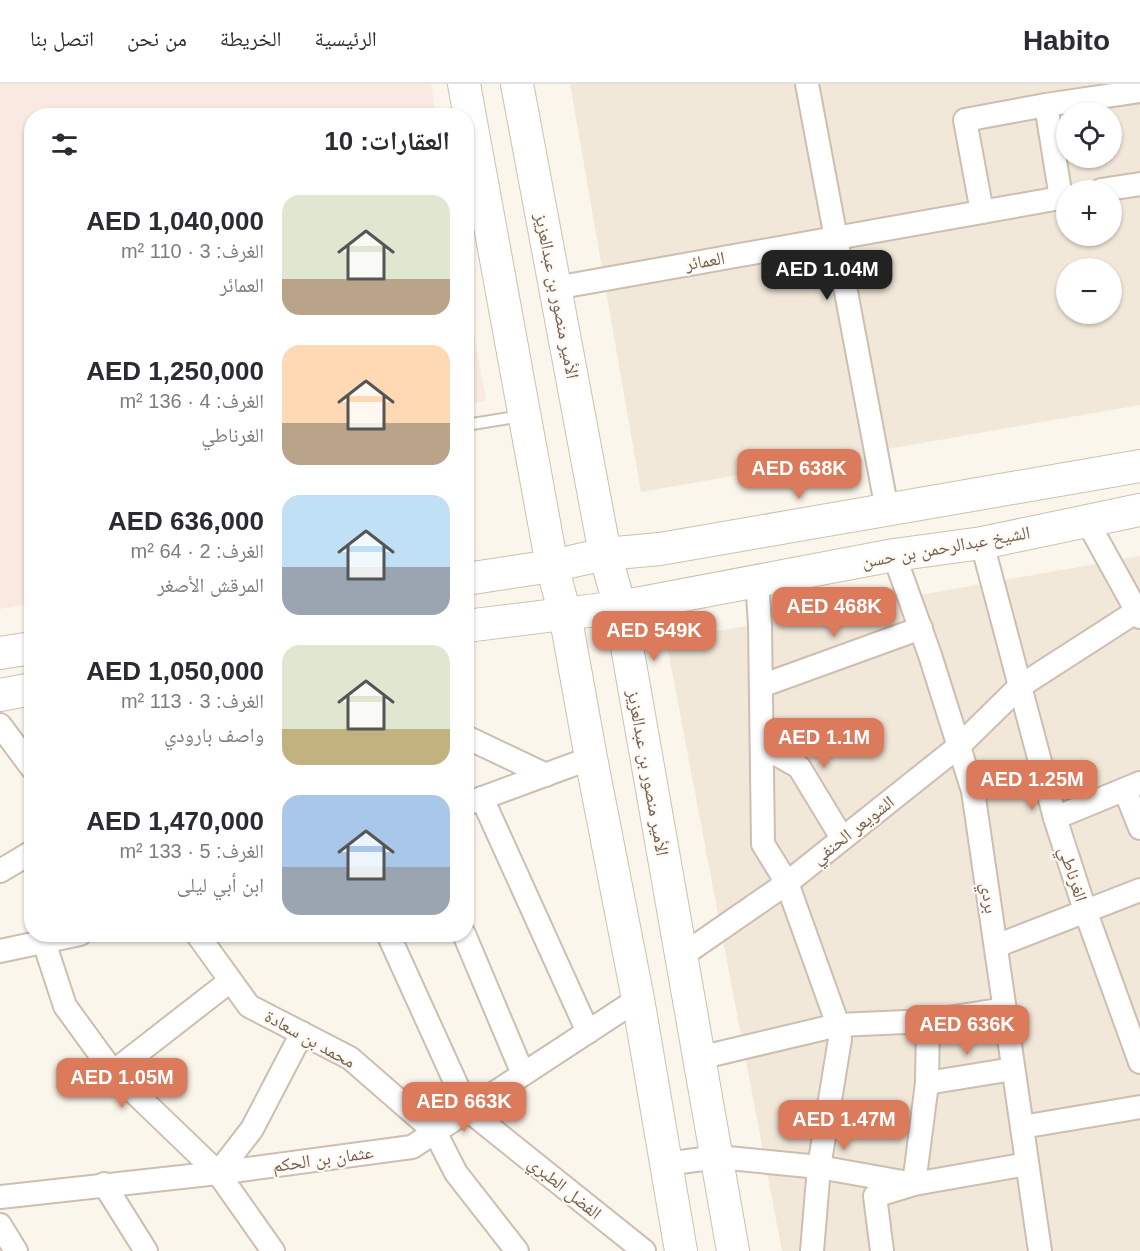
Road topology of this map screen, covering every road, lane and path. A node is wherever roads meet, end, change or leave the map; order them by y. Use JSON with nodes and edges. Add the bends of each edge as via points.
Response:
{"nodes":[{"id":1,"x":464,"y":84,"type":"edge"},
{"id":2,"x":517,"y":84,"type":"edge"},
{"id":3,"x":807,"y":84,"type":"edge"},
{"id":4,"x":1140,"y":91,"type":"edge"},
{"id":5,"x":1058,"y":97,"type":"edge"},
{"id":6,"x":468,"y":108,"type":"edge"},
{"id":7,"x":474,"y":138,"type":"edge"},
{"id":8,"x":1063,"y":180,"type":"edge"},
{"id":9,"x":1140,"y":184,"type":"edge"},
{"id":10,"x":1122,"y":187,"type":"edge"},
{"id":11,"x":1056,"y":198,"type":"edge"},
{"id":12,"x":982,"y":212,"type":"junction"},
{"id":13,"x":836,"y":238,"type":"junction"},
{"id":14,"x":555,"y":288,"type":"junction"},
{"id":15,"x":525,"y":416,"type":"junction"},
{"id":16,"x":474,"y":423,"type":"edge"},
{"id":17,"x":1140,"y":466,"type":"edge"},
{"id":18,"x":887,"y":510,"type":"junction"},
{"id":19,"x":1140,"y":510,"type":"edge"},
{"id":20,"x":1086,"y":521,"type":"junction"},
{"id":21,"x":982,"y":543,"type":"junction"},
{"id":22,"x":605,"y":554,"type":"junction"},
{"id":23,"x":894,"y":555,"type":"junction"},
{"id":24,"x":552,"y":566,"type":"junction"},
{"id":25,"x":474,"y":578,"type":"edge"},
{"id":26,"x":757,"y":580,"type":"junction"},
{"id":27,"x":620,"y":607,"type":"junction"},
{"id":28,"x":565,"y":614,"type":"junction"},
{"id":29,"x":1138,"y":614,"type":"edge"},
{"id":30,"x":474,"y":625,"type":"edge"},
{"id":31,"x":921,"y":628,"type":"junction"},
{"id":32,"x":24,"y":649,"type":"edge"},
{"id":33,"x":0,"y":653,"type":"edge"},
{"id":34,"x":761,"y":686,"type":"junction"},
{"id":35,"x":1019,"y":687,"type":"junction"},
{"id":36,"x":24,"y":690,"type":"edge"},
{"id":37,"x":0,"y":695,"type":"edge"},
{"id":38,"x":0,"y":725,"type":"edge"},
{"id":39,"x":474,"y":741,"type":"edge"},
{"id":40,"x":762,"y":746,"type":"junction"},
{"id":41,"x":959,"y":746,"type":"junction"},
{"id":42,"x":24,"y":757,"type":"edge"},
{"id":43,"x":591,"y":758,"type":"junction"},
{"id":44,"x":546,"y":775,"type":"junction"},
{"id":45,"x":1133,"y":786,"type":"edge"},
{"id":46,"x":474,"y":801,"type":"edge"},
{"id":47,"x":1055,"y":818,"type":"junction"},
{"id":48,"x":1140,"y":828,"type":"edge"},
{"id":49,"x":842,"y":838,"type":"junction"},
{"id":50,"x":24,"y":857,"type":"edge"},
{"id":51,"x":0,"y":871,"type":"edge"},
{"id":52,"x":787,"y":882,"type":"junction"},
{"id":53,"x":1140,"y":890,"type":"edge"},
{"id":54,"x":1085,"y":910,"type":"junction"},
{"id":55,"x":30,"y":942,"type":"edge"},
{"id":56,"x":45,"y":942,"type":"edge"},
{"id":57,"x":203,"y":942,"type":"edge"},
{"id":58,"x":392,"y":942,"type":"edge"},
{"id":59,"x":467,"y":942,"type":"edge"},
{"id":60,"x":996,"y":946,"type":"junction"},
{"id":61,"x":0,"y":951,"type":"edge"},
{"id":62,"x":680,"y":957,"type":"junction"},
{"id":63,"x":230,"y":981,"type":"junction"},
{"id":64,"x":638,"y":999,"type":"junction"},
{"id":65,"x":1005,"y":1009,"type":"junction"},
{"id":66,"x":928,"y":1021,"type":"junction"},
{"id":67,"x":838,"y":1025,"type":"junction"},
{"id":68,"x":588,"y":1032,"type":"junction"},
{"id":69,"x":302,"y":1033,"type":"junction"},
{"id":70,"x":699,"y":1058,"type":"junction"},
{"id":71,"x":1140,"y":1062,"type":"edge"},
{"id":72,"x":1013,"y":1069,"type":"junction"},
{"id":73,"x":112,"y":1072,"type":"junction"},
{"id":74,"x":524,"y":1074,"type":"junction"},
{"id":75,"x":927,"y":1083,"type":"junction"},
{"id":76,"x":1140,"y":1107,"type":"edge"},
{"id":77,"x":468,"y":1110,"type":"junction"},
{"id":78,"x":1022,"y":1127,"type":"junction"},
{"id":79,"x":435,"y":1132,"type":"junction"},
{"id":80,"x":718,"y":1157,"type":"junction"},
{"id":81,"x":666,"y":1164,"type":"junction"},
{"id":82,"x":1027,"y":1164,"type":"junction"},
{"id":83,"x":819,"y":1167,"type":"junction"},
{"id":84,"x":218,"y":1173,"type":"junction"},
{"id":85,"x":104,"y":1184,"type":"junction"},
{"id":86,"x":914,"y":1184,"type":"junction"},
{"id":87,"x":0,"y":1197,"type":"edge"},
{"id":88,"x":0,"y":1225,"type":"edge"},
{"id":89,"x":680,"y":1248,"type":"edge"},
{"id":90,"x":16,"y":1251,"type":"edge"},
{"id":91,"x":146,"y":1251,"type":"edge"},
{"id":92,"x":273,"y":1251,"type":"edge"},
{"id":93,"x":518,"y":1251,"type":"edge"},
{"id":94,"x":646,"y":1251,"type":"edge"},
{"id":95,"x":734,"y":1251,"type":"edge"},
{"id":96,"x":812,"y":1251,"type":"edge"},
{"id":97,"x":882,"y":1251,"type":"edge"},
{"id":98,"x":1040,"y":1251,"type":"edge"}],
"edges":[{"from":1,"to":6,"type":"street"},
{"from":2,"to":14,"type":"street","name":"الأمير منصور بن عبدالعزيز"},
{"from":3,"to":13,"type":"street"},
{"from":4,"to":5,"type":"street"},
{"from":5,"to":8,"type":"street"},
{"from":5,"to":12,"type":"street","via":[[964,120]]},
{"from":7,"to":15,"type":"street"},
{"from":9,"to":10,"type":"street"},
{"from":11,"to":12,"type":"street","name":"العمائر"},
{"from":12,"to":13,"type":"street","name":"العمائر"},
{"from":13,"to":14,"type":"street","name":"العمائر"},
{"from":13,"to":18,"type":"street"},
{"from":14,"to":22,"type":"street","name":"الأمير منصور بن عبدالعزيز"},
{"from":15,"to":16,"type":"lane"},
{"from":15,"to":24,"type":"street"},
{"from":17,"to":18,"type":"street"},
{"from":18,"to":22,"type":"street","via":[[660,549]]},
{"from":19,"to":20,"type":"street","name":"الشيخ عبدالرحمن بن حسن"},
{"from":20,"to":21,"type":"street","name":"الشيخ عبدالرحمن بن حسن"},
{"from":20,"to":29,"type":"street"},
{"from":21,"to":23,"type":"street","name":"الشيخ عبدالرحمن بن حسن"},
{"from":21,"to":35,"type":"street","name":"الغرناطي"},
{"from":22,"to":24,"type":"street"},
{"from":22,"to":27,"type":"street","name":"الأمير منصور بن عبدالعزيز"},
{"from":23,"to":26,"type":"street","name":"الشيخ عبدالرحمن بن حسن"},
{"from":23,"to":31,"type":"street","name":"بردي"},
{"from":24,"to":25,"type":"street"},
{"from":24,"to":28,"type":"street"},
{"from":26,"to":27,"type":"street","name":"الشيخ عبدالرحمن بن حسن"},
{"from":26,"to":34,"type":"street"},
{"from":27,"to":28,"type":"street","name":"الشيخ عبدالرحمن بن حسن"},
{"from":27,"to":62,"type":"street","name":"الأمير منصور بن عبدالعزيز"},
{"from":28,"to":30,"type":"street","name":"الشيخ عبدالرحمن بن حسن"},
{"from":28,"to":43,"type":"street"},
{"from":29,"to":35,"type":"street","name":"الشويعر الحنفي"},
{"from":31,"to":34,"type":"street"},
{"from":31,"to":41,"type":"street","name":"بردي"},
{"from":32,"to":33,"type":"street"},
{"from":34,"to":40,"type":"street"},
{"from":35,"to":41,"type":"street","name":"الشويعر الحنفي"},
{"from":35,"to":47,"type":"street","name":"الغرناطي"},
{"from":36,"to":37,"type":"street"},
{"from":38,"to":42,"type":"street"},
{"from":39,"to":44,"type":"street"},
{"from":40,"to":49,"type":"street","via":[[799,767]]},
{"from":40,"to":52,"type":"street","via":[[763,844]]},
{"from":41,"to":49,"type":"street","name":"الشويعر الحنفي"},
{"from":41,"to":60,"type":"street","name":"بردي","via":[[973,791]]},
{"from":43,"to":44,"type":"street"},
{"from":43,"to":64,"type":"street"},
{"from":44,"to":46,"type":"street"},
{"from":45,"to":47,"type":"street"},
{"from":45,"to":48,"type":"street"},
{"from":46,"to":68,"type":"street"},
{"from":47,"to":54,"type":"street","name":"الغرناطي"},
{"from":49,"to":52,"type":"street","name":"الشويعر الحنفي"},
{"from":50,"to":51,"type":"street"},
{"from":52,"to":62,"type":"street","name":"الشويعر الحنفي"},
{"from":52,"to":67,"type":"street"},
{"from":53,"to":54,"type":"street"},
{"from":54,"to":60,"type":"street"},
{"from":54,"to":71,"type":"street","name":"الغرناطي"},
{"from":55,"to":61,"type":"street"},
{"from":56,"to":73,"type":"street","via":[[65,1006]]},
{"from":57,"to":63,"type":"street","name":"محمد بن سعادة"},
{"from":58,"to":77,"type":"street","name":"الفضل الطبري"},
{"from":59,"to":74,"type":"street"},
{"from":60,"to":65,"type":"street","name":"بردي"},
{"from":62,"to":70,"type":"street","name":"الأمير منصور بن عبدالعزيز"},
{"from":63,"to":69,"type":"street","name":"محمد بن سعادة","via":[[249,1006]]},
{"from":63,"to":73,"type":"street"},
{"from":64,"to":68,"type":"street","name":"عثمان بن الحكم"},
{"from":64,"to":81,"type":"street"},
{"from":65,"to":66,"type":"street"},
{"from":65,"to":72,"type":"street","name":"بردي"},
{"from":66,"to":67,"type":"street"},
{"from":66,"to":75,"type":"street"},
{"from":67,"to":70,"type":"street"},
{"from":67,"to":83,"type":"street","via":[[840,1039]]},
{"from":68,"to":74,"type":"street","name":"عثمان بن الحكم"},
{"from":69,"to":79,"type":"street","name":"محمد بن سعادة","via":[[350,1058]]},
{"from":69,"to":84,"type":"street","via":[[252,1129]]},
{"from":70,"to":80,"type":"street","name":"الأمير منصور بن عبدالعزيز"},
{"from":72,"to":75,"type":"street"},
{"from":72,"to":78,"type":"street","name":"بردي"},
{"from":73,"to":84,"type":"street"},
{"from":74,"to":77,"type":"street","name":"عثمان بن الحكم"},
{"from":75,"to":86,"type":"street"},
{"from":76,"to":78,"type":"street"},
{"from":77,"to":79,"type":"street","name":"عثمان بن الحكم"},
{"from":77,"to":94,"type":"street","name":"الفضل الطبري"},
{"from":78,"to":82,"type":"street","name":"بردي"},
{"from":79,"to":84,"type":"street","name":"عثمان بن الحكم","via":[[412,1147]]},
{"from":79,"to":93,"type":"street","name":"محمد بن سعادة","via":[[456,1173]]},
{"from":80,"to":81,"type":"street"},
{"from":80,"to":83,"type":"street"},
{"from":80,"to":95,"type":"street","name":"الأمير منصور بن عبدالعزيز"},
{"from":81,"to":89,"type":"street"},
{"from":82,"to":86,"type":"street"},
{"from":82,"to":98,"type":"street","name":"بردي"},
{"from":83,"to":86,"type":"street"},
{"from":83,"to":96,"type":"street"},
{"from":84,"to":85,"type":"street","name":"عثمان بن الحكم"},
{"from":84,"to":92,"type":"street"},
{"from":85,"to":87,"type":"street","name":"عثمان بن الحكم"},
{"from":85,"to":91,"type":"street"},
{"from":86,"to":97,"type":"street","via":[[875,1196]]},
{"from":88,"to":90,"type":"street"},
{"from":89,"to":94,"type":"street"}]}
